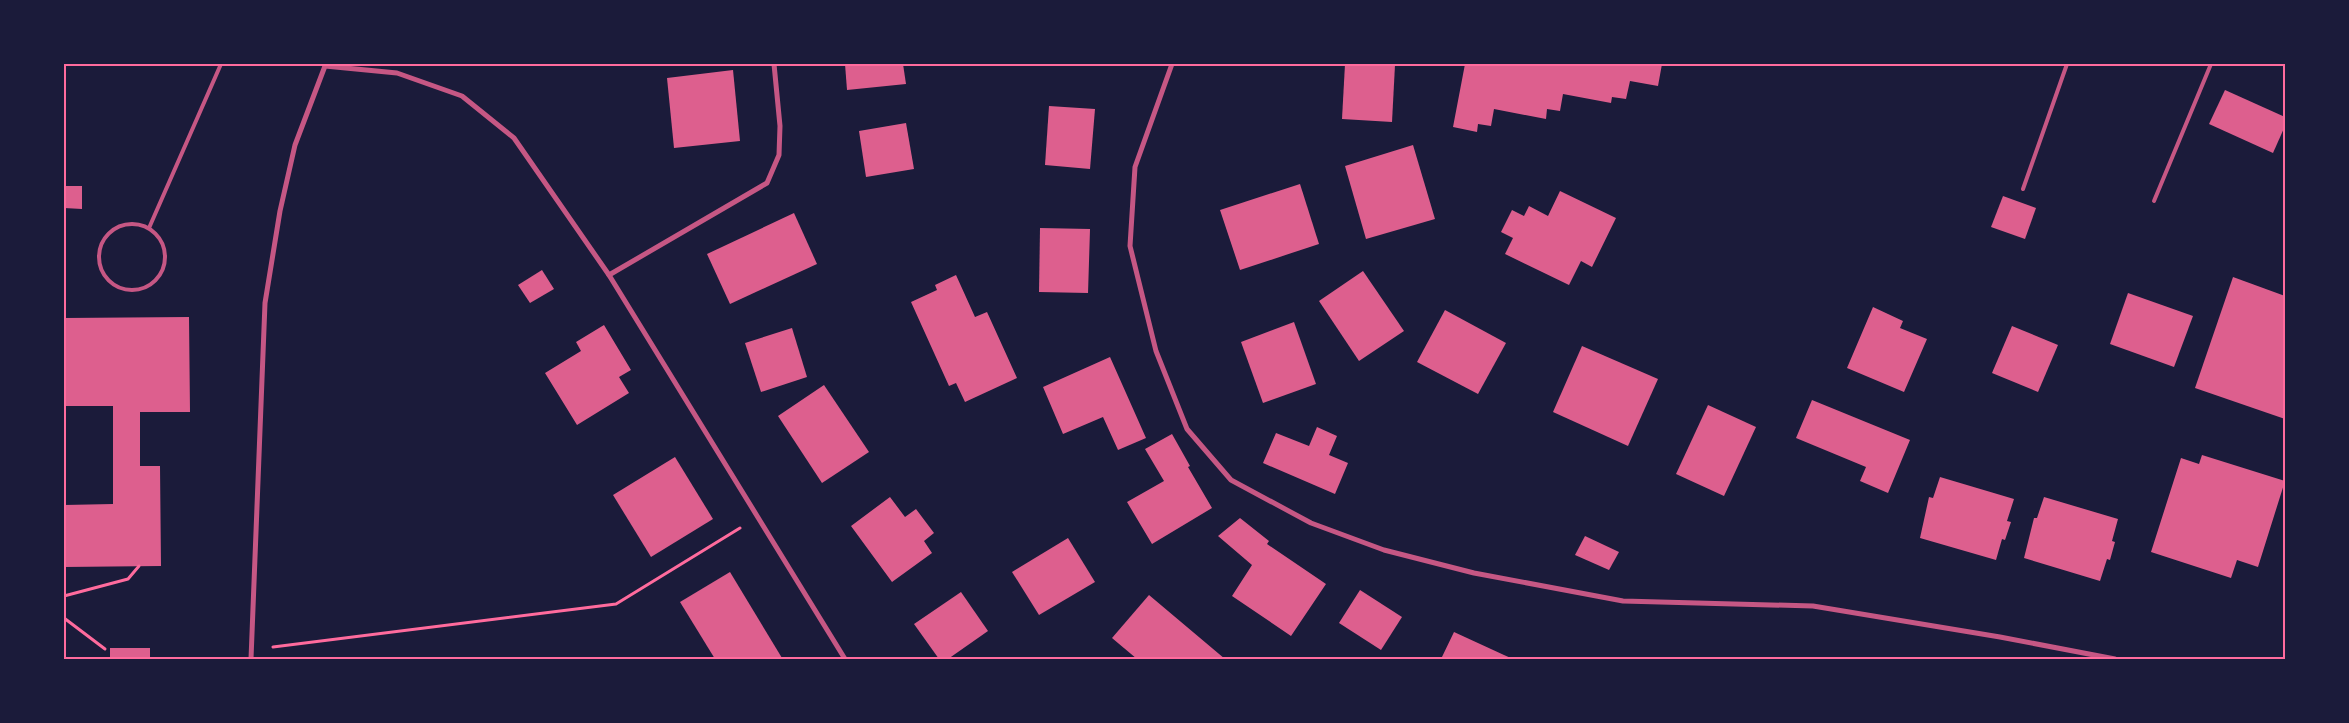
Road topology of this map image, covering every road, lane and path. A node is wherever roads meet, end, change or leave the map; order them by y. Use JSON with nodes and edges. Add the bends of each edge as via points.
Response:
{"nodes":[{"id":1,"x":221,"y":64,"type":"edge"},
{"id":2,"x":774,"y":64,"type":"edge"},
{"id":3,"x":1172,"y":64,"type":"edge"},
{"id":4,"x":2067,"y":64,"type":"edge"},
{"id":5,"x":2210,"y":64,"type":"edge"},
{"id":6,"x":323,"y":65,"type":"edge"},
{"id":7,"x":2023,"y":189,"type":"dead end"},
{"id":8,"x":2154,"y":201,"type":"dead end"},
{"id":9,"x":150,"y":228,"type":"junction"},
{"id":10,"x":609,"y":275,"type":"junction"},
{"id":11,"x":756,"y":518,"type":"junction"},
{"id":12,"x":139,"y":566,"type":"dead end"},
{"id":13,"x":64,"y":596,"type":"edge"},
{"id":14,"x":64,"y":618,"type":"edge"},
{"id":15,"x":105,"y":649,"type":"dead end"},
{"id":16,"x":252,"y":650,"type":"junction"},
{"id":17,"x":252,"y":659,"type":"edge"},
{"id":18,"x":845,"y":659,"type":"edge"},
{"id":19,"x":2115,"y":659,"type":"edge"}],
"edges":[{"from":1,"to":9,"type":"lane"},
{"from":2,"to":10,"type":"street","via":[[780,126],[779,155],[767,183]]},
{"from":3,"to":19,"type":"street","via":[[1135,167],[1130,246],[1156,351],[1187,429],[1231,480],[1311,523],[1384,550],[1474,573],[1623,601],[1813,606]]},
{"from":4,"to":7,"type":"lane"},
{"from":5,"to":8,"type":"lane"},
{"from":6,"to":10,"type":"street","via":[[397,73],[462,96],[514,138]]},
{"from":6,"to":16,"type":"street","via":[[295,145],[280,210],[265,303]]},
{"from":9,"to":9,"type":"lane","via":[[164,249],[165,262],[161,274],[140,289],[115,285],[100,265],[99,252],[104,240],[113,230],[124,225]]},
{"from":10,"to":11,"type":"street"},
{"from":11,"to":16,"type":"path","via":[[616,604]]},
{"from":11,"to":18,"type":"street"},
{"from":12,"to":13,"type":"path","via":[[128,579]]},
{"from":14,"to":15,"type":"path"},
{"from":16,"to":17,"type":"street"}]}
